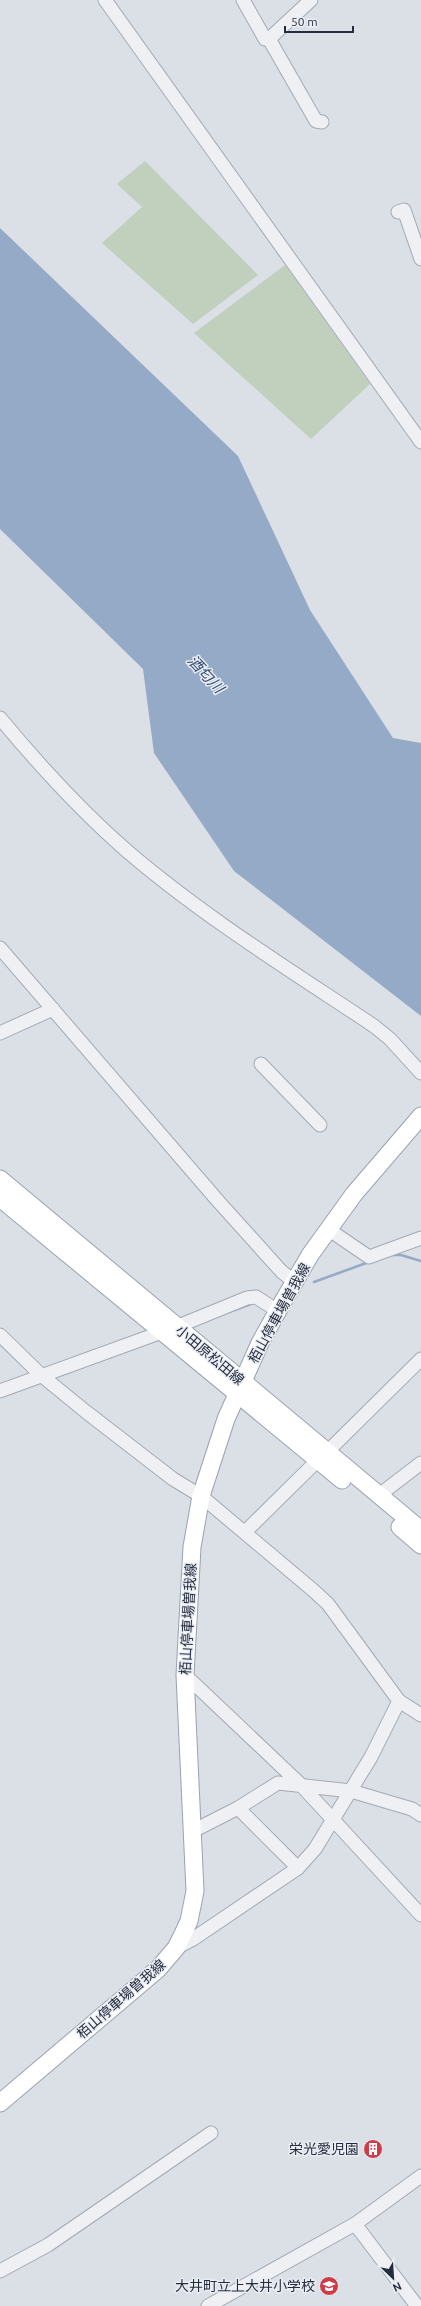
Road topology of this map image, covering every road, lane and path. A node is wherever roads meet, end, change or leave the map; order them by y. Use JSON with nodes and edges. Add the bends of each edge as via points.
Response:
{"nodes":[{"id":1,"x":105,"y":0,"type":"edge"},
{"id":2,"x":243,"y":0,"type":"edge"},
{"id":3,"x":311,"y":0,"type":"edge"},
{"id":4,"x":269,"y":39,"type":"junction"},
{"id":5,"x":322,"y":122,"type":"dead end"},
{"id":6,"x":398,"y":212,"type":"dead end"},
{"id":7,"x":421,"y":259,"type":"edge"},
{"id":8,"x":421,"y":442,"type":"edge"},
{"id":9,"x":0,"y":718,"type":"edge"},
{"id":10,"x":0,"y":948,"type":"edge"},
{"id":11,"x":53,"y":1009,"type":"junction"},
{"id":12,"x":0,"y":1033,"type":"edge"},
{"id":13,"x":261,"y":1064,"type":"dead end"},
{"id":14,"x":421,"y":1073,"type":"edge"},
{"id":15,"x":421,"y":1116,"type":"edge"},
{"id":16,"x":320,"y":1125,"type":"dead end"},
{"id":17,"x":0,"y":1179,"type":"edge"},
{"id":18,"x":0,"y":1198,"type":"edge"},
{"id":19,"x":328,"y":1229,"type":"junction"},
{"id":20,"x":421,"y":1238,"type":"edge"},
{"id":21,"x":294,"y":1283,"type":"junction"},
{"id":22,"x":279,"y":1308,"type":"junction"},
{"id":23,"x":169,"y":1329,"type":"junction"},
{"id":24,"x":0,"y":1335,"type":"edge"},
{"id":25,"x":421,"y":1359,"type":"edge"},
{"id":26,"x":41,"y":1375,"type":"junction"},
{"id":27,"x":240,"y":1388,"type":"junction"},
{"id":28,"x":0,"y":1391,"type":"edge"},
{"id":29,"x":323,"y":1456,"type":"junction"},
{"id":30,"x":421,"y":1463,"type":"edge"},
{"id":31,"x":201,"y":1496,"type":"junction"},
{"id":32,"x":378,"y":1496,"type":"junction"},
{"id":33,"x":421,"y":1530,"type":"edge"},
{"id":34,"x":244,"y":1532,"type":"junction"},
{"id":35,"x":421,"y":1545,"type":"edge"},
{"id":36,"x":185,"y":1676,"type":"junction"},
{"id":37,"x":399,"y":1701,"type":"junction"},
{"id":38,"x":421,"y":1715,"type":"edge"},
{"id":39,"x":300,"y":1784,"type":"junction"},
{"id":40,"x":351,"y":1791,"type":"junction"},
{"id":41,"x":238,"y":1808,"type":"junction"},
{"id":42,"x":421,"y":1815,"type":"edge"},
{"id":43,"x":332,"y":1820,"type":"junction"},
{"id":44,"x":193,"y":1831,"type":"junction"},
{"id":45,"x":298,"y":1868,"type":"junction"},
{"id":46,"x":421,"y":1915,"type":"edge"},
{"id":47,"x":176,"y":1948,"type":"junction"},
{"id":48,"x":0,"y":2104,"type":"edge"},
{"id":49,"x":211,"y":2133,"type":"dead end"},
{"id":50,"x":421,"y":2176,"type":"edge"},
{"id":51,"x":355,"y":2224,"type":"junction"},
{"id":52,"x":0,"y":2271,"type":"edge"},
{"id":53,"x":208,"y":2306,"type":"edge"},
{"id":54,"x":417,"y":2306,"type":"edge"}],
"edges":[{"from":1,"to":8,"type":"street"},
{"from":2,"to":4,"type":"street","via":[[265,39]]},
{"from":3,"to":4,"type":"street"},
{"from":4,"to":5,"type":"street","via":[[316,120]]},
{"from":6,"to":7,"type":"street","via":[[404,210]]},
{"from":9,"to":14,"type":"street","via":[[24,748],[92,819],[128,852],[234,933],[374,1026],[390,1039]]},
{"from":10,"to":11,"type":"street"},
{"from":11,"to":12,"type":"street"},
{"from":11,"to":21,"type":"street","via":[[238,1223]]},
{"from":13,"to":16,"type":"street"},
{"from":15,"to":19,"type":"main road","name":"栢山停車場曽我線","via":[[368,1176]]},
{"from":17,"to":23,"type":"main road","name":"小田原松田線"},
{"from":18,"to":23,"type":"main road","name":"小田原松田線"},
{"from":19,"to":20,"type":"street","via":[[368,1257]]},
{"from":19,"to":21,"type":"main road","name":"栢山停車場曽我線"},
{"from":21,"to":22,"type":"main road","name":"栢山停車場曽我線"},
{"from":22,"to":23,"type":"street","via":[[256,1297],[247,1298]]},
{"from":22,"to":27,"type":"main road","name":"栢山停車場曽我線"},
{"from":23,"to":26,"type":"street"},
{"from":23,"to":27,"type":"main road","name":"小田原松田線"},
{"from":24,"to":26,"type":"street"},
{"from":25,"to":29,"type":"street"},
{"from":26,"to":28,"type":"street"},
{"from":26,"to":31,"type":"street","via":[[110,1431]]},
{"from":27,"to":29,"type":"main road","name":"小田原松田線"},
{"from":27,"to":31,"type":"main road","name":"栢山停車場曽我線","via":[[226,1419]]},
{"from":29,"to":32,"type":"main road","name":"小田原松田線"},
{"from":29,"to":34,"type":"street"},
{"from":29,"to":35,"type":"main road","name":"小田原松田線"},
{"from":30,"to":32,"type":"street"},
{"from":31,"to":34,"type":"street"},
{"from":31,"to":36,"type":"main road","name":"栢山停車場曽我線","via":[[192,1547]]},
{"from":32,"to":33,"type":"main road","name":"小田原松田線"},
{"from":34,"to":37,"type":"street","via":[[328,1604]]},
{"from":36,"to":39,"type":"street"},
{"from":36,"to":44,"type":"main road","name":"栢山停車場曽我線"},
{"from":37,"to":38,"type":"street"},
{"from":37,"to":40,"type":"street"},
{"from":39,"to":40,"type":"street"},
{"from":39,"to":41,"type":"street","via":[[278,1783]]},
{"from":39,"to":43,"type":"street"},
{"from":40,"to":42,"type":"street","via":[[412,1809]]},
{"from":40,"to":43,"type":"street"},
{"from":41,"to":44,"type":"street"},
{"from":41,"to":45,"type":"street"},
{"from":43,"to":45,"type":"street","via":[[315,1849]]},
{"from":43,"to":46,"type":"street"},
{"from":44,"to":47,"type":"main road","name":"栢山停車場曽我線","via":[[195,1891],[189,1921]]},
{"from":45,"to":47,"type":"street","via":[[193,1940]]},
{"from":47,"to":48,"type":"main road","name":"栢山停車場曽我線","via":[[158,1969]]},
{"from":49,"to":52,"type":"street","via":[[48,2245]]},
{"from":50,"to":51,"type":"street"},
{"from":51,"to":53,"type":"street"},
{"from":51,"to":54,"type":"street"}]}
